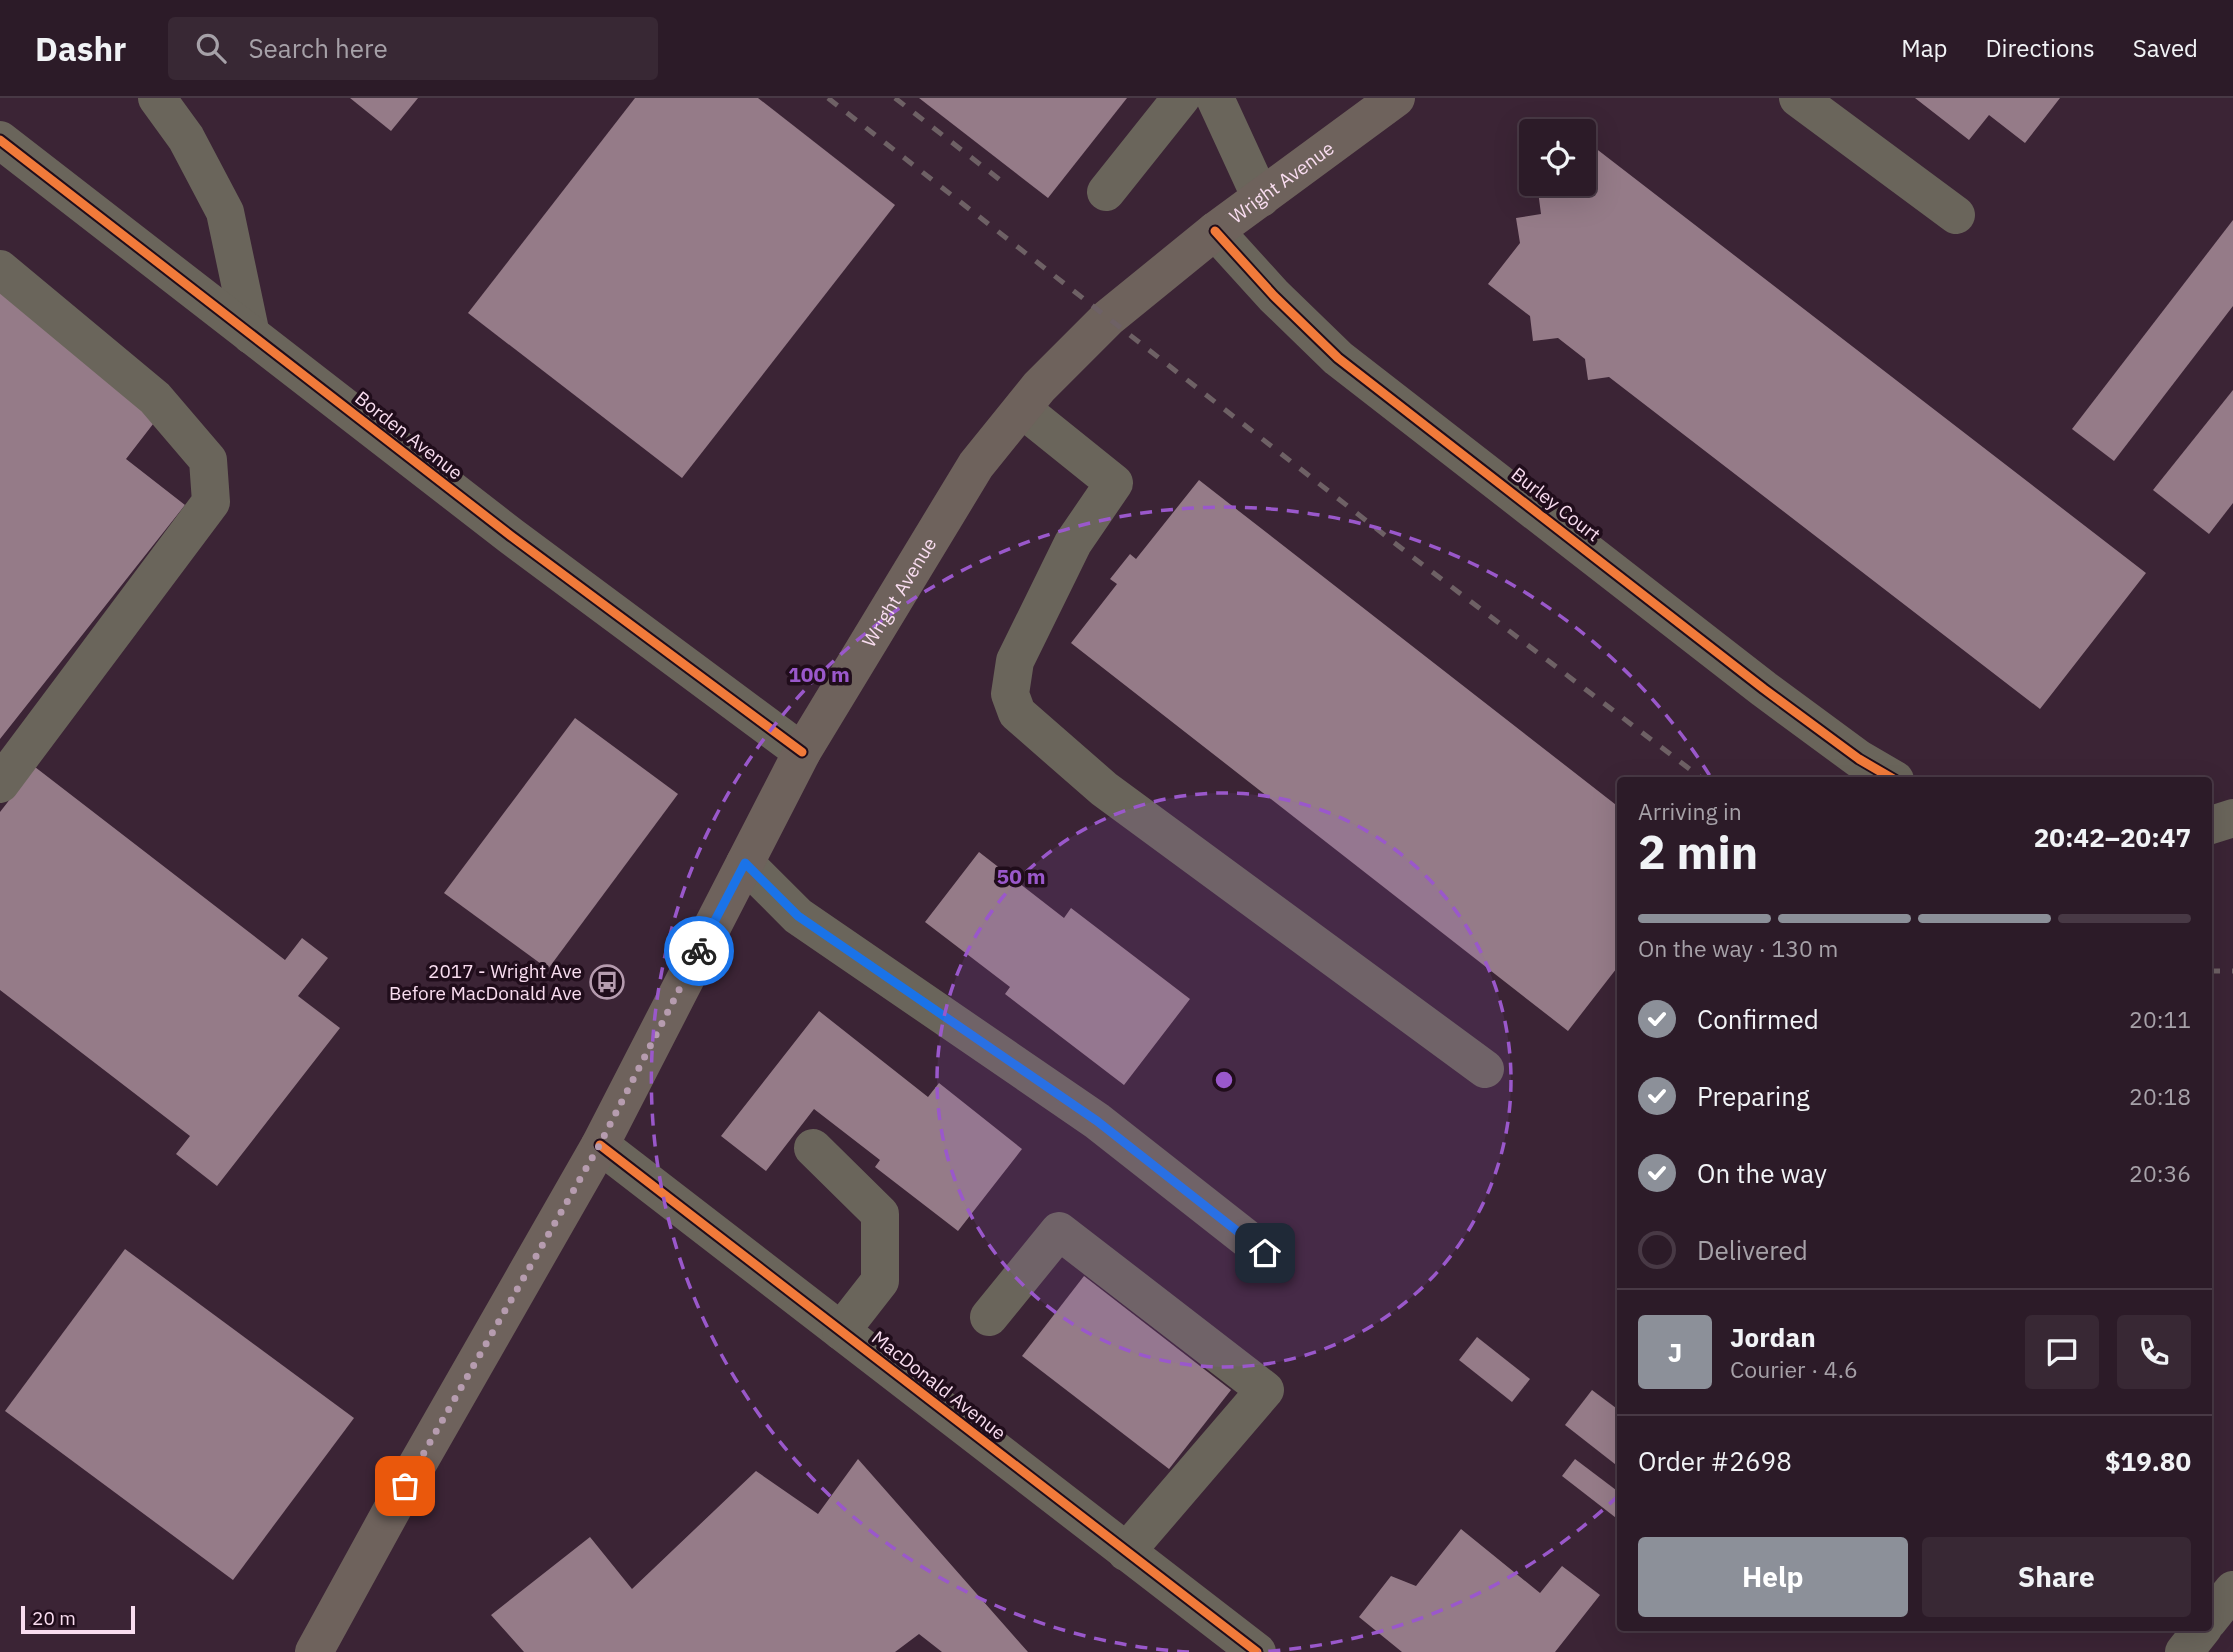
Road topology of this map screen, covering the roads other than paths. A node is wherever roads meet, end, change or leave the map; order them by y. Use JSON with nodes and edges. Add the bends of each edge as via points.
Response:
{"nodes":[{"id":1,"x":157,"y":98,"type":"edge"},
{"id":2,"x":1181,"y":98,"type":"edge"},
{"id":3,"x":1215,"y":98,"type":"edge"},
{"id":4,"x":1396,"y":98,"type":"edge"},
{"id":5,"x":1802,"y":99,"type":"edge"},
{"id":6,"x":0,"y":140,"type":"edge"},
{"id":7,"x":1106,"y":192,"type":"dead end"},
{"id":8,"x":1261,"y":198,"type":"junction"},
{"id":9,"x":1956,"y":215,"type":"dead end"},
{"id":10,"x":1215,"y":231,"type":"junction"},
{"id":11,"x":0,"y":269,"type":"edge"},
{"id":12,"x":251,"y":335,"type":"junction"},
{"id":13,"x":1022,"y":409,"type":"junction"},
{"id":14,"x":802,"y":752,"type":"junction"},
{"id":15,"x":1890,"y":777,"type":"edge"},
{"id":16,"x":0,"y":784,"type":"edge"},
{"id":17,"x":2233,"y":818,"type":"edge"},
{"id":18,"x":2212,"y":825,"type":"edge"},
{"id":19,"x":745,"y":863,"type":"junction"},
{"id":20,"x":1485,"y":1069,"type":"dead end"},
{"id":21,"x":600,"y":1144,"type":"junction"},
{"id":22,"x":813,"y":1148,"type":"dead end"},
{"id":23,"x":1265,"y":1253,"type":"dead end"},
{"id":24,"x":989,"y":1317,"type":"dead end"},
{"id":25,"x":841,"y":1331,"type":"junction"},
{"id":26,"x":1126,"y":1552,"type":"junction"},
{"id":27,"x":2233,"y":1590,"type":"edge"},
{"id":28,"x":2212,"y":1616,"type":"edge"},
{"id":29,"x":2201,"y":1631,"type":"edge"},
{"id":30,"x":314,"y":1652,"type":"edge"},
{"id":31,"x":1257,"y":1652,"type":"edge"},
{"id":32,"x":2184,"y":1652,"type":"edge"}],
"edges":[{"from":1,"to":12,"type":"street","via":[[186,138],[225,212]]},
{"from":2,"to":7,"type":"street"},
{"from":3,"to":8,"type":"street"},
{"from":4,"to":8,"type":"main road","name":"Wright Avenue"},
{"from":5,"to":9,"type":"street"},
{"from":6,"to":12,"type":"street","name":"Borden Avenue"},
{"from":8,"to":10,"type":"main road","name":"Wright Avenue"},
{"from":10,"to":13,"type":"main road","name":"Wright Avenue","via":[[1108,318]]},
{"from":10,"to":15,"type":"street","name":"Burley Court","via":[[1338,358],[1764,689]]},
{"from":11,"to":16,"type":"street","via":[[155,398],[208,460],[211,502]]},
{"from":12,"to":14,"type":"street","name":"Borden Avenue"},
{"from":13,"to":14,"type":"main road","name":"Wright Avenue","via":[[976,465]]},
{"from":13,"to":20,"type":"street","via":[[1114,483],[1073,543],[1015,661],[1010,694],[1017,713],[1104,789]]},
{"from":14,"to":19,"type":"main road","name":"Wright Avenue"},
{"from":17,"to":18,"type":"street"},
{"from":19,"to":21,"type":"main road","name":"Wright Avenue"},
{"from":19,"to":23,"type":"street","via":[[798,916],[1097,1121]]},
{"from":21,"to":25,"type":"street","name":"MacDonald Avenue"},
{"from":21,"to":30,"type":"main road","name":"Wright Avenue"},
{"from":22,"to":25,"type":"street","via":[[880,1214],[880,1281]]},
{"from":24,"to":26,"type":"street","via":[[1059,1231],[1265,1390]]},
{"from":25,"to":26,"type":"street","name":"MacDonald Avenue"},
{"from":26,"to":31,"type":"street","name":"MacDonald Avenue"},
{"from":27,"to":28,"type":"street"},
{"from":29,"to":32,"type":"street"}]}
